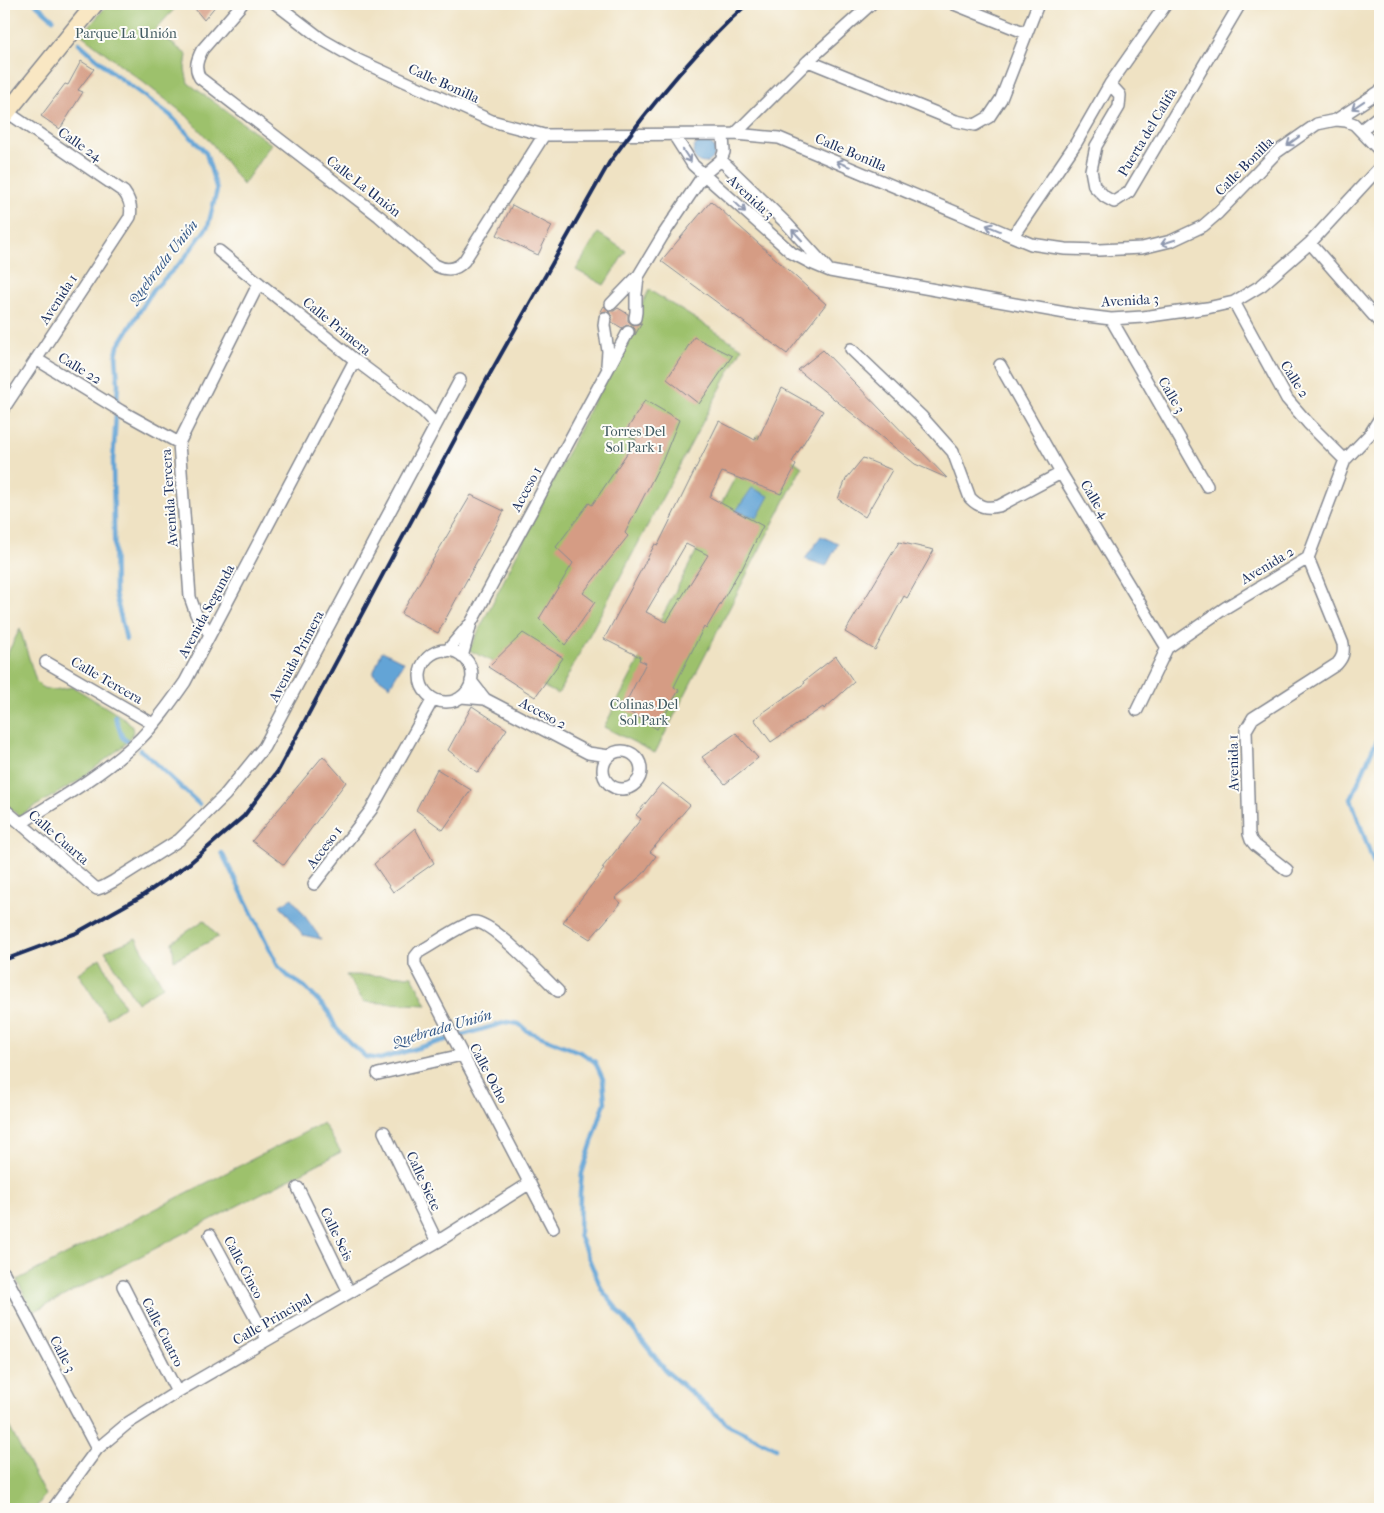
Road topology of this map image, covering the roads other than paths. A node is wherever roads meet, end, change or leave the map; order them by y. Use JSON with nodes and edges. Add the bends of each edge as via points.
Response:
{"nodes":[{"id":1,"x":95,"y":4,"type":"edge"},
{"id":2,"x":242,"y":4,"type":"edge"},
{"id":3,"x":276,"y":4,"type":"edge"},
{"id":4,"x":871,"y":4,"type":"edge"},
{"id":5,"x":954,"y":4,"type":"edge"},
{"id":6,"x":1038,"y":4,"type":"edge"},
{"id":7,"x":1166,"y":4,"type":"edge"},
{"id":8,"x":1240,"y":4,"type":"edge"},
{"id":9,"x":1026,"y":33,"type":"junction"},
{"id":10,"x":808,"y":61,"type":"junction"},
{"id":11,"x":1110,"y":84,"type":"junction"},
{"id":12,"x":1380,"y":91,"type":"edge"},
{"id":13,"x":5,"y":114,"type":"edge"},
{"id":14,"x":1380,"y":114,"type":"edge"},
{"id":15,"x":1336,"y":120,"type":"junction"},
{"id":16,"x":1361,"y":130,"type":"junction"},
{"id":17,"x":544,"y":134,"type":"junction"},
{"id":18,"x":735,"y":134,"type":"junction"},
{"id":19,"x":674,"y":135,"type":"junction"},
{"id":20,"x":722,"y":135,"type":"junction"},
{"id":21,"x":1380,"y":151,"type":"edge"},
{"id":22,"x":721,"y":160,"type":"junction"},
{"id":23,"x":1380,"y":167,"type":"edge"},
{"id":24,"x":704,"y":174,"type":"junction"},
{"id":25,"x":131,"y":204,"type":"joint"},
{"id":26,"x":1013,"y":236,"type":"junction"},
{"id":27,"x":1310,"y":244,"type":"junction"},
{"id":28,"x":220,"y":251,"type":"dead end"},
{"id":29,"x":830,"y":271,"type":"junction"},
{"id":30,"x":639,"y":275,"type":"junction"},
{"id":31,"x":259,"y":283,"type":"junction"},
{"id":32,"x":1234,"y":302,"type":"junction"},
{"id":33,"x":612,"y":304,"type":"dead end"},
{"id":34,"x":605,"y":318,"type":"dead end"},
{"id":35,"x":635,"y":318,"type":"dead end"},
{"id":36,"x":1111,"y":319,"type":"junction"},
{"id":37,"x":1380,"y":323,"type":"edge"},
{"id":38,"x":628,"y":332,"type":"dead end"},
{"id":39,"x":851,"y":349,"type":"dead end"},
{"id":40,"x":36,"y":360,"type":"junction"},
{"id":41,"x":354,"y":360,"type":"junction"},
{"id":42,"x":1000,"y":364,"type":"dead end"},
{"id":43,"x":607,"y":369,"type":"junction"},
{"id":44,"x":460,"y":380,"type":"dead end"},
{"id":45,"x":4,"y":408,"type":"edge"},
{"id":46,"x":1380,"y":418,"type":"edge"},
{"id":47,"x":436,"y":425,"type":"junction"},
{"id":48,"x":179,"y":443,"type":"junction"},
{"id":49,"x":1345,"y":460,"type":"junction"},
{"id":50,"x":1061,"y":473,"type":"junction"},
{"id":51,"x":1207,"y":486,"type":"dead end"},
{"id":52,"x":1308,"y":558,"type":"junction"},
{"id":53,"x":471,"y":623,"type":"junction"},
{"id":54,"x":210,"y":634,"type":"junction"},
{"id":55,"x":1166,"y":648,"type":"junction"},
{"id":56,"x":447,"y":651,"type":"junction"},
{"id":57,"x":462,"y":656,"type":"junction"},
{"id":58,"x":46,"y":662,"type":"dead end"},
{"id":59,"x":471,"y":680,"type":"junction"},
{"id":60,"x":462,"y":696,"type":"junction"},
{"id":61,"x":433,"y":699,"type":"junction"},
{"id":62,"x":485,"y":699,"type":"junction"},
{"id":63,"x":1137,"y":710,"type":"dead end"},
{"id":64,"x":153,"y":724,"type":"junction"},
{"id":65,"x":588,"y":753,"type":"junction"},
{"id":66,"x":609,"y":756,"type":"junction"},
{"id":67,"x":603,"y":770,"type":"junction"},
{"id":68,"x":4,"y":809,"type":"edge"},
{"id":69,"x":21,"y":823,"type":"junction"},
{"id":70,"x":1287,"y":870,"type":"dead end"},
{"id":71,"x":314,"y":884,"type":"dead end"},
{"id":72,"x":94,"y":888,"type":"joint"},
{"id":73,"x":558,"y":991,"type":"dead end"},
{"id":74,"x":462,"y":1055,"type":"junction"},
{"id":75,"x":378,"y":1074,"type":"dead end"},
{"id":76,"x":384,"y":1132,"type":"dead end"},
{"id":77,"x":530,"y":1183,"type":"junction"},
{"id":78,"x":298,"y":1188,"type":"dead end"},
{"id":79,"x":553,"y":1228,"type":"dead end"},
{"id":80,"x":210,"y":1235,"type":"dead end"},
{"id":81,"x":437,"y":1242,"type":"junction"},
{"id":82,"x":4,"y":1273,"type":"edge"},
{"id":83,"x":123,"y":1286,"type":"dead end"},
{"id":84,"x":350,"y":1292,"type":"junction"},
{"id":85,"x":267,"y":1339,"type":"junction"},
{"id":86,"x":177,"y":1392,"type":"junction"},
{"id":87,"x":97,"y":1449,"type":"junction"},
{"id":88,"x":53,"y":1509,"type":"edge"}],
"edges":[{"from":1,"to":13,"type":"main road"},
{"from":2,"to":17,"type":"street","name":"Calle La Unión","via":[[202,50],[196,67],[200,78],[443,269],[460,266],[464,261]]},
{"from":3,"to":17,"type":"street","name":"Calle Bonilla","via":[[322,40],[366,63],[492,121]]},
{"from":4,"to":10,"type":"street"},
{"from":5,"to":9,"type":"street"},
{"from":6,"to":9,"type":"street"},
{"from":7,"to":11,"type":"street"},
{"from":8,"to":11,"type":"street","name":"Puerta del Califa","via":[[1129,192],[1114,202],[1094,186],[1091,170],[1096,146],[1119,107],[1120,95]]},
{"from":9,"to":10,"type":"street","via":[[1001,99],[989,117],[976,125],[956,121]]},
{"from":10,"to":18,"type":"street"},
{"from":11,"to":26,"type":"street","via":[[1076,143]]},
{"from":12,"to":15,"type":"street","name":"Calle Bonilla","one_way":true},
{"from":13,"to":25,"type":"street","name":"Calle 24","via":[[124,192]]},
{"from":14,"to":16,"type":"street"},
{"from":15,"to":16,"type":"street","via":[[1354,124]]},
{"from":15,"to":26,"type":"street","name":"Calle Bonilla","one_way":true,"via":[[1317,124],[1277,152],[1203,226],[1171,242],[1142,248],[1065,249],[1031,244]]},
{"from":16,"to":21,"type":"street"},
{"from":17,"to":19,"type":"street","name":"Calle Bonilla"},
{"from":18,"to":20,"type":"street","name":"Calle Bonilla"},
{"from":26,"to":18,"type":"street","name":"Calle Bonilla","one_way":true,"via":[[779,138]]},
{"from":19,"to":20,"type":"street","name":"Calle Bonilla"},
{"from":19,"to":24,"type":"street","name":"Avenida 3","one_way":true,"via":[[693,165]]},
{"from":20,"to":22,"type":"street","name":"Avenida 3","via":[[724,152]]},
{"from":22,"to":24,"type":"street","name":"Avenida 3"},
{"from":29,"to":22,"type":"street","name":"Avenida 3","one_way":true},
{"from":23,"to":27,"type":"street","name":"Avenida 3"},
{"from":24,"to":29,"type":"street","name":"Avenida 3","one_way":true,"via":[[792,252]]},
{"from":24,"to":30,"type":"street"},
{"from":25,"to":40,"type":"street","name":"Avenida 1","via":[[130,217]]},
{"from":27,"to":32,"type":"street","name":"Avenida 3","via":[[1262,285]]},
{"from":27,"to":37,"type":"street"},
{"from":28,"to":31,"type":"street","name":"Calle Primera"},
{"from":29,"to":36,"type":"street","name":"Avenida 3"},
{"from":30,"to":33,"type":"street"},
{"from":30,"to":35,"type":"street"},
{"from":31,"to":41,"type":"street","name":"Calle Primera"},
{"from":31,"to":48,"type":"street","name":"Avenida Tercera"},
{"from":32,"to":36,"type":"street","name":"Avenida 3"},
{"from":32,"to":49,"type":"street","name":"Calle 2","via":[[1287,399]]},
{"from":34,"to":43,"type":"street","name":"Acceso 1"},
{"from":36,"to":51,"type":"street","name":"Calle 3"},
{"from":38,"to":43,"type":"street","name":"Acceso 1"},
{"from":39,"to":50,"type":"street","via":[[921,416],[953,452],[970,498],[975,503],[983,507],[999,506]]},
{"from":40,"to":45,"type":"street","name":"Avenida 1"},
{"from":40,"to":48,"type":"street","name":"Calle 22"},
{"from":41,"to":47,"type":"street","name":"Calle Primera","via":[[423,411]]},
{"from":41,"to":54,"type":"street","name":"Avenida Segunda"},
{"from":42,"to":50,"type":"street","name":"Calle 4"},
{"from":43,"to":53,"type":"street","name":"Acceso 1"},
{"from":44,"to":47,"type":"street","name":"Avenida Primera"},
{"from":46,"to":49,"type":"street","name":"Avenida 2","via":[[1370,434]]},
{"from":47,"to":72,"type":"street","name":"Avenida Primera","via":[[264,747],[225,795],[179,840],[114,881],[99,889]]},
{"from":48,"to":54,"type":"street","name":"Avenida Tercera","via":[[190,597],[196,614]]},
{"from":49,"to":52,"type":"street","name":"Avenida 2"},
{"from":50,"to":55,"type":"street","name":"Calle 4"},
{"from":52,"to":55,"type":"street","name":"Avenida 2"},
{"from":52,"to":70,"type":"street","name":"Avenida 1","via":[[1343,644],[1342,658],[1253,718],[1246,730],[1249,834],[1255,845]]},
{"from":53,"to":56,"type":"street","name":"Acceso 1"},
{"from":53,"to":57,"type":"street","name":"Acceso 1"},
{"from":54,"to":64,"type":"street","name":"Avenida Segunda","via":[[185,682]]},
{"from":55,"to":63,"type":"street"},
{"from":56,"to":57,"type":"street"},
{"from":56,"to":61,"type":"street","name":"Acceso 1","via":[[432,654],[420,673],[423,688]]},
{"from":57,"to":59,"type":"street","via":[[468,663]]},
{"from":58,"to":64,"type":"street","name":"Calle Tercera"},
{"from":59,"to":60,"type":"street"},
{"from":59,"to":62,"type":"street","name":"Acceso 2"},
{"from":60,"to":61,"type":"street","via":[[453,701]]},
{"from":60,"to":62,"type":"street","name":"Acceso 2"},
{"from":61,"to":71,"type":"street","name":"Acceso 1","via":[[370,810]]},
{"from":62,"to":65,"type":"street","name":"Acceso 2"},
{"from":64,"to":69,"type":"street","name":"Avenida Segunda","via":[[140,739],[78,789]]},
{"from":65,"to":66,"type":"street","name":"Acceso 2"},
{"from":65,"to":67,"type":"street","name":"Acceso 2"},
{"from":66,"to":67,"type":"street"},
{"from":66,"to":67,"type":"street","name":"Acceso 2","via":[[616,752],[630,752],[640,763],[641,776],[632,786],[617,788],[610,785]]},
{"from":68,"to":69,"type":"street","name":"Calle Cuarta"},
{"from":69,"to":72,"type":"street","name":"Calle Cuarta"},
{"from":73,"to":74,"type":"street","name":"Calle Ocho","via":[[491,928],[481,923],[464,925],[420,952],[415,964]]},
{"from":74,"to":75,"type":"street"},
{"from":74,"to":77,"type":"street","name":"Calle Ocho"},
{"from":76,"to":81,"type":"street","name":"Calle Siete"},
{"from":77,"to":79,"type":"street","name":"Calle Ocho"},
{"from":77,"to":81,"type":"street","name":"Calle Principal"},
{"from":78,"to":84,"type":"street","name":"Calle Seis"},
{"from":80,"to":85,"type":"street","name":"Calle Cinco"},
{"from":81,"to":84,"type":"street","name":"Calle Principal"},
{"from":82,"to":87,"type":"street","name":"Calle 3"},
{"from":83,"to":86,"type":"street","name":"Calle Cuatro"},
{"from":84,"to":85,"type":"street","name":"Calle Principal"},
{"from":85,"to":86,"type":"street","name":"Calle Principal"},
{"from":86,"to":87,"type":"street","name":"Calle Principal","via":[[128,1423]]},
{"from":87,"to":88,"type":"street","name":"Calle Principal"}]}
